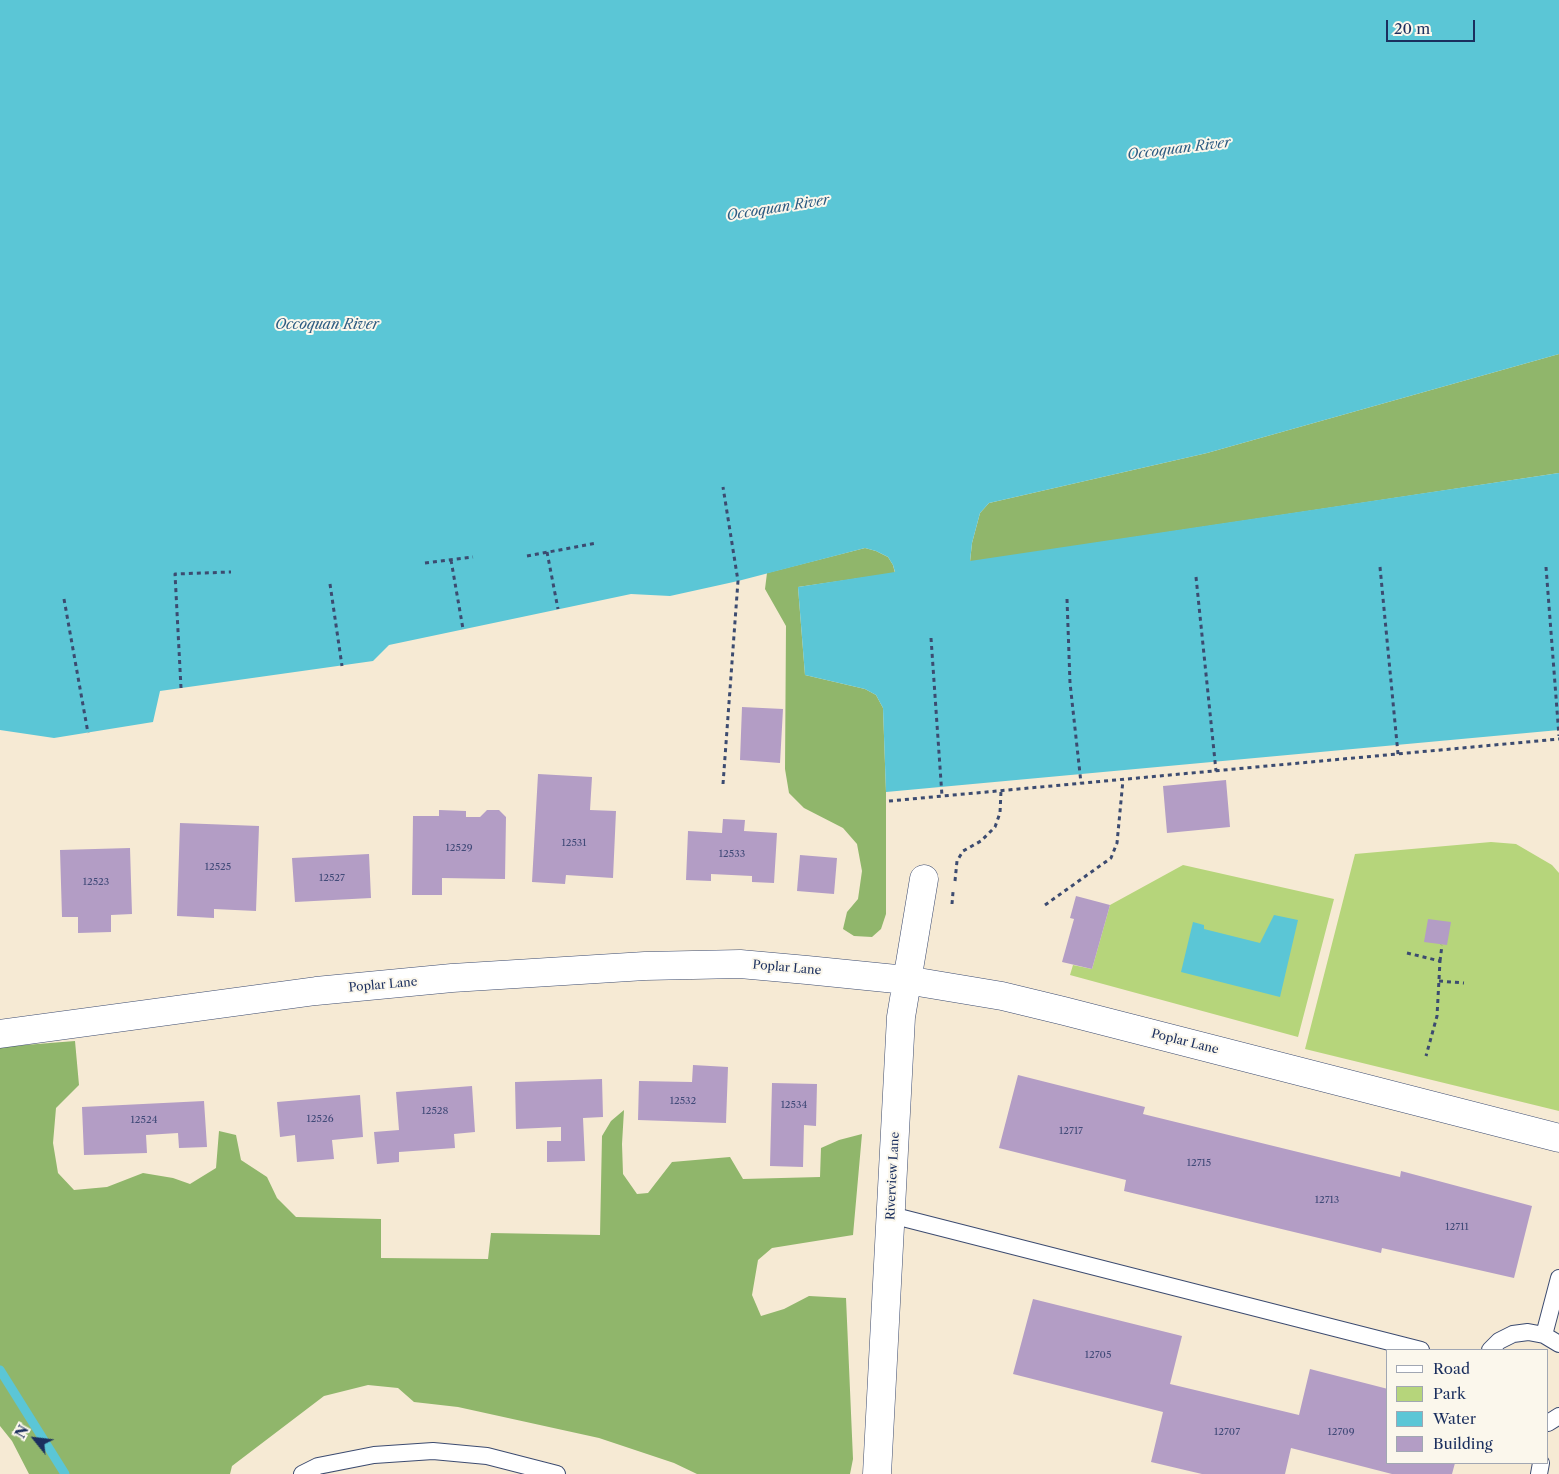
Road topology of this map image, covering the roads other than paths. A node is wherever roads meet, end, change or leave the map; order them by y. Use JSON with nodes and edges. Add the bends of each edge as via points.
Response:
{"nodes":[{"id":1,"x":924,"y":879,"type":"dead end"},
{"id":2,"x":906,"y":980,"type":"junction"},
{"id":3,"x":0,"y":1034,"type":"edge"},
{"id":4,"x":1559,"y":1138,"type":"edge"},
{"id":5,"x":890,"y":1215,"type":"junction"},
{"id":6,"x":1559,"y":1278,"type":"edge"},
{"id":7,"x":1544,"y":1335,"type":"junction"},
{"id":8,"x":1559,"y":1344,"type":"edge"},
{"id":9,"x":1417,"y":1349,"type":"edge"},
{"id":10,"x":1491,"y":1349,"type":"edge"},
{"id":11,"x":302,"y":1474,"type":"edge"},
{"id":12,"x":557,"y":1474,"type":"edge"},
{"id":13,"x":877,"y":1474,"type":"edge"}],
"edges":[{"from":1,"to":2,"type":"street","name":"Riverview Lane"},
{"from":2,"to":3,"type":"street","name":"Poplar Lane","via":[[740,964],[645,966],[452,978],[316,991]]},
{"from":2,"to":4,"type":"street","name":"Poplar Lane","via":[[1002,996],[1064,1011]]},
{"from":2,"to":5,"type":"street","name":"Riverview Lane"},
{"from":5,"to":9,"type":"lane"},
{"from":5,"to":13,"type":"street","name":"Riverview Lane"},
{"from":6,"to":7,"type":"lane"},
{"from":7,"to":8,"type":"lane"},
{"from":7,"to":10,"type":"lane","via":[[1513,1334]]},
{"from":11,"to":12,"type":"lane","via":[[318,1466],[374,1455],[432,1451],[487,1456]]}]}
